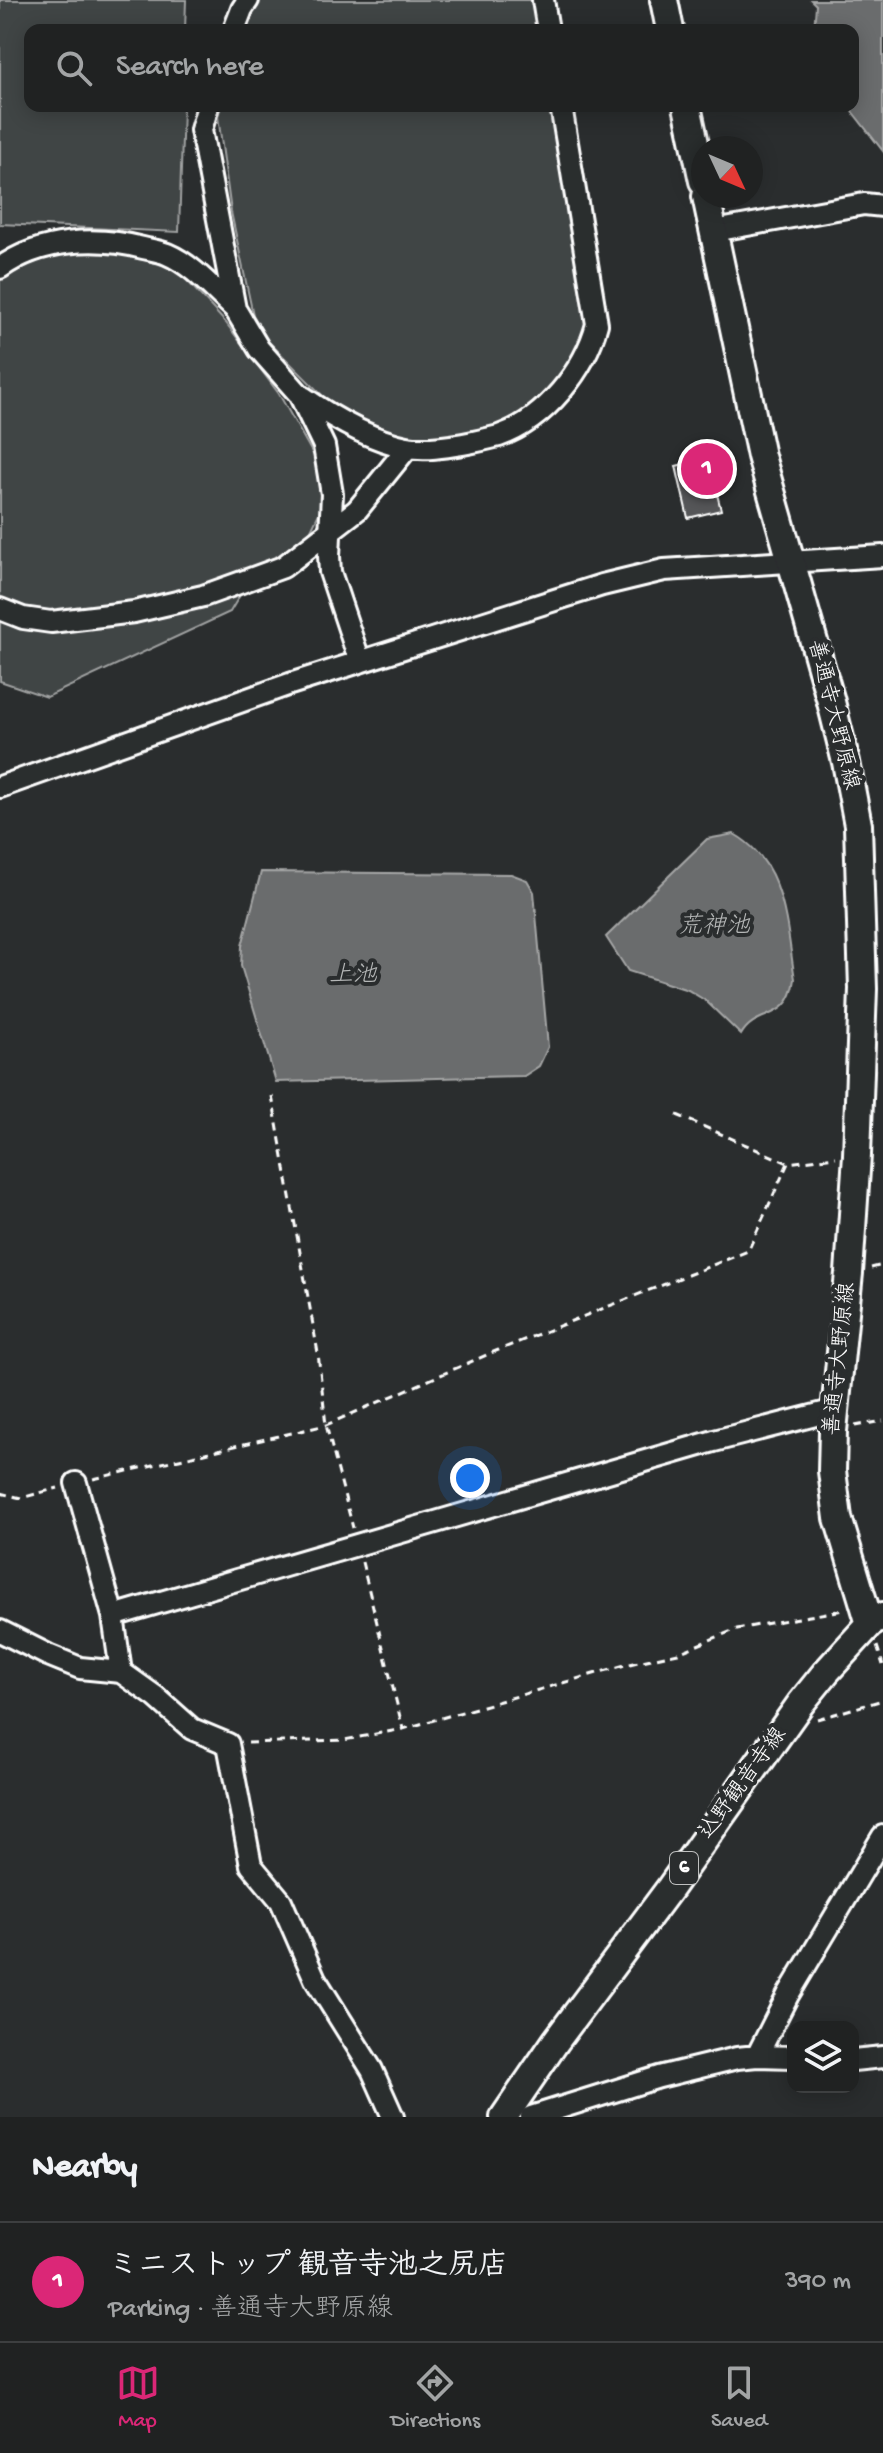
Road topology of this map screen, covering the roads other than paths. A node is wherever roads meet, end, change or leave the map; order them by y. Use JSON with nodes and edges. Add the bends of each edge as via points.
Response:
{"nodes":[{"id":1,"x":248,"y":0,"type":"edge"},
{"id":2,"x":543,"y":0,"type":"edge"},
{"id":3,"x":664,"y":0,"type":"edge"},
{"id":4,"x":236,"y":24,"type":"edge"},
{"id":5,"x":547,"y":24,"type":"edge"},
{"id":6,"x":669,"y":24,"type":"edge"},
{"id":7,"x":206,"y":112,"type":"edge"},
{"id":8,"x":562,"y":112,"type":"edge"},
{"id":9,"x":688,"y":112,"type":"edge"},
{"id":10,"x":693,"y":136,"type":"edge"},
{"id":11,"x":883,"y":206,"type":"edge"},
{"id":12,"x":709,"y":208,"type":"edge"},
{"id":13,"x":714,"y":231,"type":"junction"},
{"id":14,"x":0,"y":268,"type":"edge"},
{"id":15,"x":235,"y":309,"type":"junction"},
{"id":16,"x":299,"y":394,"type":"junction"},
{"id":17,"x":408,"y":447,"type":"junction"},
{"id":18,"x":331,"y":530,"type":"junction"},
{"id":19,"x":883,"y":556,"type":"edge"},
{"id":20,"x":791,"y":563,"type":"junction"},
{"id":21,"x":0,"y":609,"type":"edge"},
{"id":22,"x":360,"y":662,"type":"junction"},
{"id":23,"x":0,"y":787,"type":"edge"},
{"id":24,"x":834,"y":1421,"type":"junction"},
{"id":25,"x":76,"y":1483,"type":"road end"},
{"id":26,"x":873,"y":1615,"type":"edge"},
{"id":27,"x":113,"y":1616,"type":"junction"},
{"id":28,"x":0,"y":1631,"type":"edge"},
{"id":29,"x":121,"y":1672,"type":"junction"},
{"id":30,"x":883,"y":1836,"type":"edge"},
{"id":31,"x":757,"y":2056,"type":"junction"},
{"id":32,"x":787,"y":2057,"type":"edge"},
{"id":33,"x":883,"y":2057,"type":"edge"},
{"id":34,"x":859,"y":2059,"type":"edge"},
{"id":35,"x":393,"y":2117,"type":"edge"},
{"id":36,"x":504,"y":2117,"type":"edge"},
{"id":37,"x":531,"y":2117,"type":"edge"}],
"edges":[{"from":1,"to":4,"type":"street"},
{"from":2,"to":5,"type":"street"},
{"from":3,"to":6,"type":"main road"},
{"from":7,"to":15,"type":"street","via":[[201,130]]},
{"from":8,"to":17,"type":"street","via":[[597,324],[592,344],[555,397],[501,435],[442,448]]},
{"from":9,"to":10,"type":"main road"},
{"from":11,"to":13,"type":"street","via":[[864,204]]},
{"from":12,"to":13,"type":"main road","name":"善通寺大野原線"},
{"from":13,"to":20,"type":"main road","name":"善通寺大野原線","via":[[761,456]]},
{"from":14,"to":15,"type":"street","via":[[50,246],[128,244],[167,254]]},
{"from":15,"to":16,"type":"street","via":[[259,349]]},
{"from":16,"to":17,"type":"street","via":[[333,418]]},
{"from":16,"to":18,"type":"street","via":[[324,446]]},
{"from":17,"to":18,"type":"street","via":[[357,510]]},
{"from":18,"to":21,"type":"street","via":[[283,567],[203,596],[134,612],[51,622]]},
{"from":18,"to":22,"type":"street","via":[[330,572]]},
{"from":19,"to":20,"type":"street"},
{"from":20,"to":22,"type":"street","via":[[664,570]]},
{"from":20,"to":24,"type":"main road","name":"善通寺大野原線","via":[[830,698],[858,825],[863,989],[857,1155]]},
{"from":22,"to":23,"type":"street"},
{"from":24,"to":26,"type":"main road","name":"善通寺大野原線","via":[[832,1471],[838,1518]]},
{"from":24,"to":27,"type":"street","via":[[714,1441]]},
{"from":25,"to":27,"type":"street"},
{"from":26,"to":36,"type":"main road","name":"込野観音寺線","number":"6","via":[[784,1728]]},
{"from":27,"to":29,"type":"street"},
{"from":28,"to":29,"type":"street","via":[[80,1668]]},
{"from":29,"to":35,"type":"street","via":[[192,1729],[228,1744],[251,1865],[281,1901],[315,1979],[372,2070]]},
{"from":30,"to":31,"type":"street"},
{"from":31,"to":32,"type":"street"},
{"from":31,"to":37,"type":"street","via":[[659,2077]]},
{"from":33,"to":34,"type":"street"}]}
